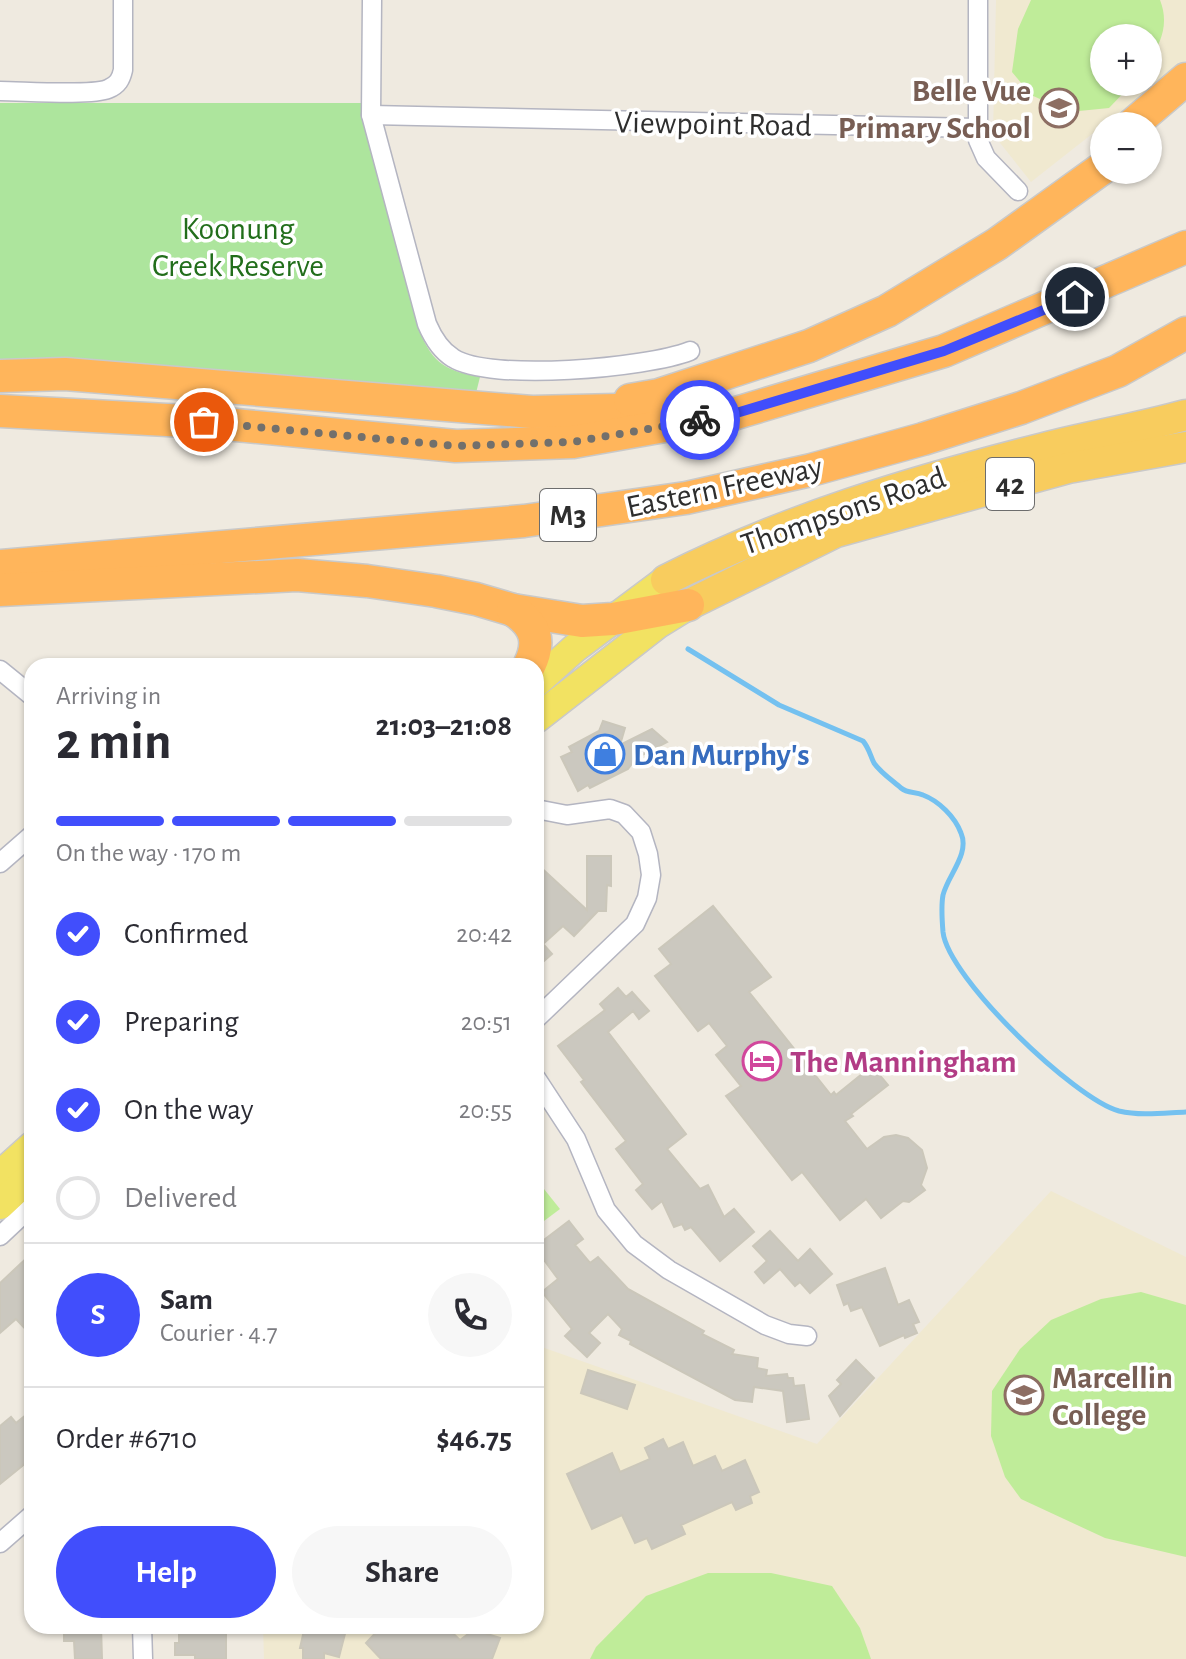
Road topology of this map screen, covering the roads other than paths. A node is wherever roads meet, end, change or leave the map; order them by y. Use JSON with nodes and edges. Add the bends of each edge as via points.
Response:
{"nodes":[{"id":1,"x":123,"y":0,"type":"edge"},
{"id":2,"x":372,"y":0,"type":"edge"},
{"id":3,"x":978,"y":0,"type":"edge"},
{"id":4,"x":1186,"y":79,"type":"edge"},
{"id":5,"x":0,"y":91,"type":"edge"},
{"id":6,"x":1186,"y":107,"type":"edge"},
{"id":7,"x":1147,"y":112,"type":"edge"},
{"id":8,"x":371,"y":115,"type":"junction"},
{"id":9,"x":1162,"y":123,"type":"edge"},
{"id":10,"x":977,"y":128,"type":"junction"},
{"id":11,"x":1090,"y":162,"type":"edge"},
{"id":12,"x":1090,"y":177,"type":"edge"},
{"id":13,"x":1018,"y":191,"type":"dead end"},
{"id":14,"x":997,"y":244,"type":"junction"},
{"id":15,"x":1186,"y":247,"type":"edge"},
{"id":16,"x":1186,"y":333,"type":"edge"},
{"id":17,"x":690,"y":351,"type":"dead end"},
{"id":18,"x":944,"y":351,"type":"junction"},
{"id":19,"x":0,"y":376,"type":"edge"},
{"id":20,"x":0,"y":411,"type":"edge"},
{"id":21,"x":532,"y":412,"type":"junction"},
{"id":22,"x":1186,"y":415,"type":"edge"},
{"id":23,"x":1186,"y":447,"type":"edge"},
{"id":24,"x":0,"y":566,"type":"edge"},
{"id":25,"x":666,"y":580,"type":"joint"},
{"id":26,"x":0,"y":590,"type":"edge"},
{"id":27,"x":688,"y":605,"type":"junction"},
{"id":28,"x":513,"y":610,"type":"junction"},
{"id":29,"x":613,"y":619,"type":"junction"},
{"id":30,"x":532,"y":658,"type":"edge"},
{"id":31,"x":0,"y":670,"type":"edge"},
{"id":32,"x":544,"y":676,"type":"edge"},
{"id":33,"x":24,"y":690,"type":"edge"},
{"id":34,"x":544,"y":704,"type":"edge"},
{"id":35,"x":544,"y":807,"type":"edge"},
{"id":36,"x":24,"y":842,"type":"edge"},
{"id":37,"x":0,"y":863,"type":"edge"},
{"id":38,"x":544,"y":1011,"type":"edge"},
{"id":39,"x":544,"y":1090,"type":"edge"},
{"id":40,"x":24,"y":1153,"type":"edge"},
{"id":41,"x":0,"y":1175,"type":"edge"},
{"id":42,"x":24,"y":1182,"type":"edge"},
{"id":43,"x":0,"y":1205,"type":"edge"},
{"id":44,"x":24,"y":1214,"type":"edge"},
{"id":45,"x":0,"y":1236,"type":"edge"},
{"id":46,"x":807,"y":1336,"type":"dead end"},
{"id":47,"x":24,"y":1522,"type":"edge"},
{"id":48,"x":0,"y":1543,"type":"edge"},
{"id":49,"x":142,"y":1634,"type":"edge"},
{"id":50,"x":143,"y":1659,"type":"edge"}],
"edges":[{"from":1,"to":5,"type":"street","via":[[123,70],[109,89]]},
{"from":2,"to":8,"type":"street"},
{"from":3,"to":10,"type":"street"},
{"from":4,"to":7,"type":"highway"},
{"from":6,"to":9,"type":"highway"},
{"from":8,"to":10,"type":"street","name":"Viewpoint Road"},
{"from":8,"to":17,"type":"street","via":[[427,324],[437,345],[454,359],[485,369],[561,369],[634,365]]},
{"from":10,"to":13,"type":"street","via":[[982,153]]},
{"from":11,"to":14,"type":"highway"},
{"from":12,"to":14,"type":"highway"},
{"from":14,"to":21,"type":"highway","via":[[887,311],[809,346],[659,395]]},
{"from":15,"to":18,"type":"highway","number":"M3"},
{"from":16,"to":24,"type":"highway","name":"Eastern Freeway","number":"M3","via":[[1118,371],[1021,408],[811,470],[686,498],[510,523]]},
{"from":18,"to":20,"type":"highway","number":"M3","via":[[733,414],[573,442],[456,446],[204,422]]},
{"from":18,"to":21,"type":"highway","number":"M3","via":[[820,385],[731,402],[631,412]]},
{"from":19,"to":21,"type":"highway","number":"M3","via":[[65,374]]},
{"from":22,"to":25,"type":"highway","name":"Thompsons Road","number":"42","via":[[995,460],[844,504],[725,550]]},
{"from":23,"to":27,"type":"highway","name":"Thompsons Road","number":"42","via":[[1068,468],[836,532]]},
{"from":25,"to":29,"type":"main road","name":"Thompsons Road","number":"42"},
{"from":26,"to":28,"type":"highway","via":[[297,575],[436,591]]},
{"from":27,"to":29,"type":"highway"},
{"from":27,"to":34,"type":"main road","name":"Thompsons Road","number":"42","via":[[597,672],[578,668]]},
{"from":28,"to":29,"type":"highway","via":[[582,621]]},
{"from":28,"to":30,"type":"highway","via":[[534,631]]},
{"from":29,"to":32,"type":"main road","name":"Thompsons Road","number":"42"},
{"from":31,"to":33,"type":"street"},
{"from":35,"to":38,"type":"street","via":[[575,815],[610,809],[624,814],[641,832],[651,875],[635,924]]},
{"from":36,"to":37,"type":"street"},
{"from":39,"to":46,"type":"street","via":[[576,1139],[606,1210],[634,1244],[765,1325]]},
{"from":40,"to":41,"type":"main road"},
{"from":42,"to":43,"type":"main road"},
{"from":44,"to":45,"type":"street"},
{"from":47,"to":48,"type":"street"},
{"from":49,"to":50,"type":"street"}]}
